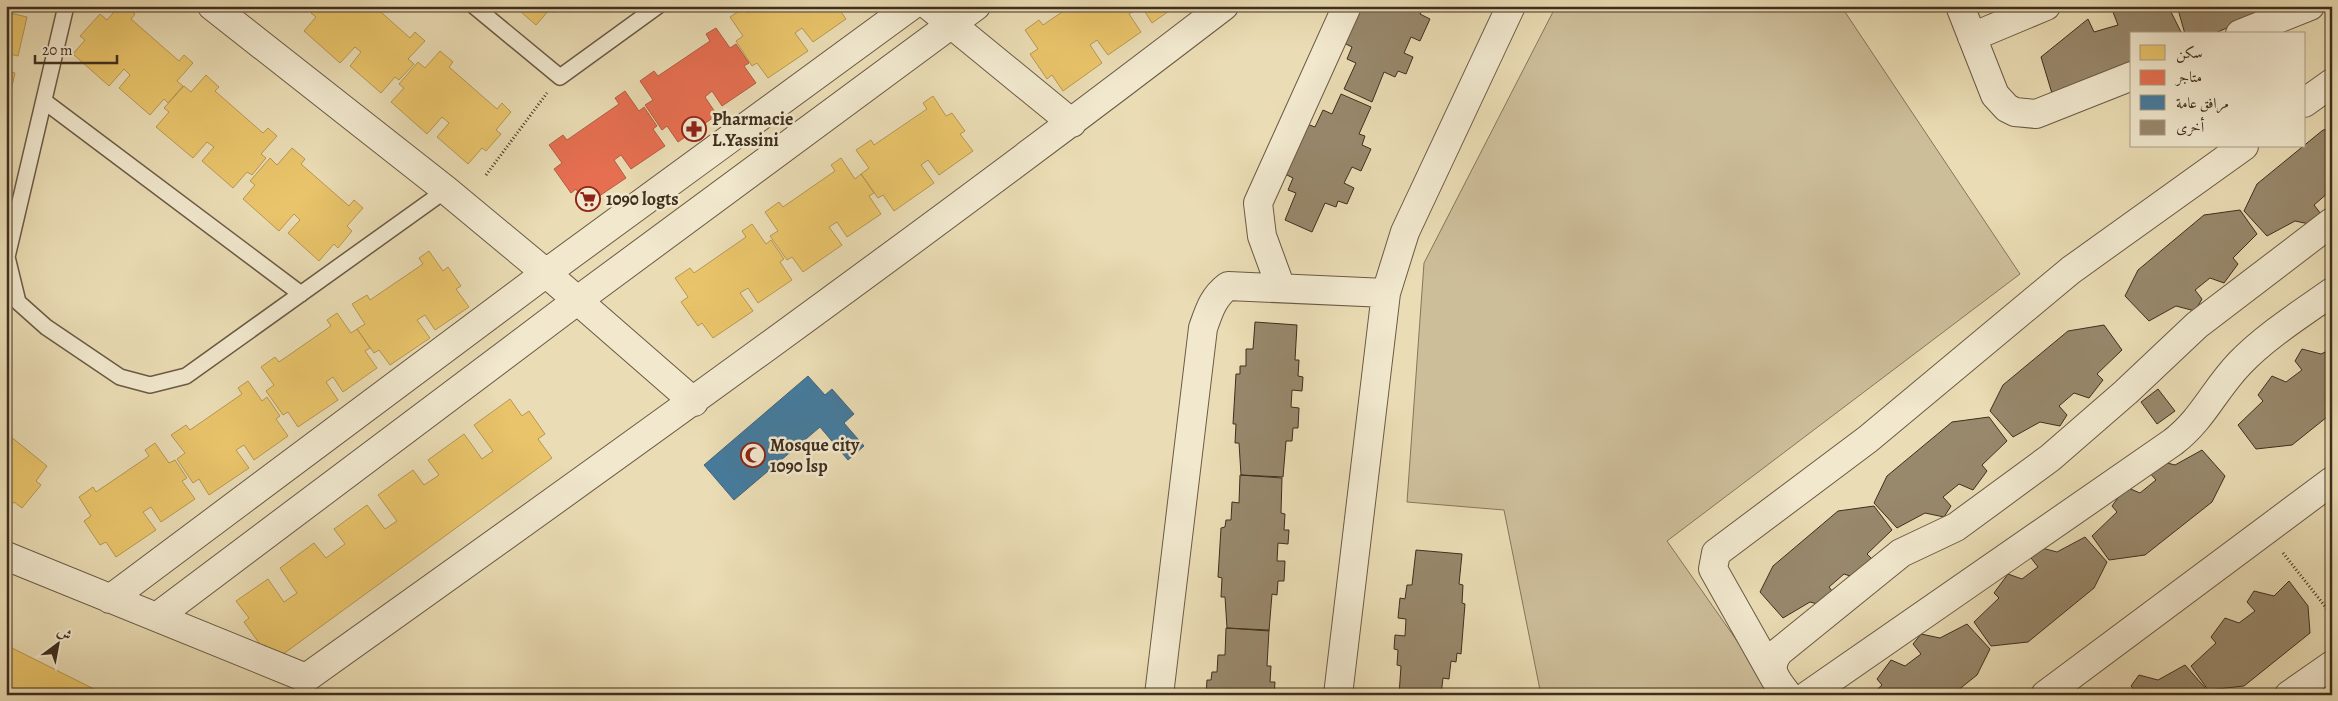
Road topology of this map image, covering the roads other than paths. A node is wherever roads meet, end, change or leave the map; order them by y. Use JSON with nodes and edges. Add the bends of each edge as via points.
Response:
{"nodes":[{"id":1,"x":66,"y":6,"type":"edge"},
{"id":2,"x":212,"y":6,"type":"edge"},
{"id":3,"x":474,"y":6,"type":"edge"},
{"id":4,"x":658,"y":6,"type":"edge"},
{"id":5,"x":911,"y":6,"type":"edge"},
{"id":6,"x":929,"y":6,"type":"edge"},
{"id":7,"x":976,"y":6,"type":"edge"},
{"id":8,"x":1224,"y":6,"type":"edge"},
{"id":9,"x":1347,"y":6,"type":"edge"},
{"id":10,"x":1511,"y":6,"type":"edge"},
{"id":11,"x":1960,"y":6,"type":"edge"},
{"id":12,"x":2046,"y":6,"type":"edge"},
{"id":13,"x":2310,"y":6,"type":"edge"},
{"id":14,"x":952,"y":25,"type":"junction"},
{"id":15,"x":2245,"y":32,"type":"edge"},
{"id":16,"x":1972,"y":37,"type":"junction"},
{"id":17,"x":2130,"y":77,"type":"edge"},
{"id":18,"x":2332,"y":83,"type":"edge"},
{"id":19,"x":44,"y":101,"type":"junction"},
{"id":20,"x":2306,"y":102,"type":"edge"},
{"id":21,"x":1072,"y":123,"type":"junction"},
{"id":22,"x":2241,"y":148,"type":"edge"},
{"id":23,"x":446,"y":190,"type":"junction"},
{"id":24,"x":2332,"y":222,"type":"edge"},
{"id":25,"x":546,"y":273,"type":"junction"},
{"id":26,"x":1280,"y":288,"type":"junction"},
{"id":27,"x":2332,"y":292,"type":"edge"},
{"id":28,"x":1386,"y":293,"type":"junction"},
{"id":29,"x":301,"y":294,"type":"junction"},
{"id":30,"x":578,"y":300,"type":"junction"},
{"id":31,"x":694,"y":402,"type":"junction"},
{"id":32,"x":2332,"y":481,"type":"edge"},
{"id":33,"x":6,"y":556,"type":"edge"},
{"id":34,"x":110,"y":599,"type":"junction"},
{"id":35,"x":158,"y":616,"type":"junction"},
{"id":36,"x":2332,"y":665,"type":"edge"},
{"id":37,"x":1782,"y":687,"type":"edge"},
{"id":38,"x":1159,"y":695,"type":"edge"},
{"id":39,"x":1338,"y":695,"type":"edge"},
{"id":40,"x":1808,"y":695,"type":"edge"},
{"id":41,"x":2045,"y":695,"type":"edge"},
{"id":42,"x":2289,"y":695,"type":"edge"}],
"edges":[{"from":1,"to":19,"type":"lane"},
{"from":2,"to":23,"type":"street"},
{"from":3,"to":4,"type":"lane","via":[[560,76]]},
{"from":5,"to":25,"type":"street"},
{"from":6,"to":14,"type":"street"},
{"from":7,"to":14,"type":"street"},
{"from":8,"to":21,"type":"street"},
{"from":9,"to":26,"type":"street","via":[[1258,203],[1262,236]]},
{"from":10,"to":28,"type":"street","via":[[1405,232]]},
{"from":11,"to":16,"type":"street"},
{"from":12,"to":16,"type":"street"},
{"from":13,"to":15,"type":"street"},
{"from":14,"to":21,"type":"street"},
{"from":14,"to":30,"type":"street"},
{"from":16,"to":17,"type":"street","via":[[1995,95],[2007,108],[2016,112],[2036,114]]},
{"from":18,"to":20,"type":"street"},
{"from":19,"to":29,"type":"lane"},
{"from":19,"to":29,"type":"lane","via":[[7,257],[18,302],[46,327],[120,377],[150,385],[186,376]]},
{"from":21,"to":31,"type":"street"},
{"from":22,"to":37,"type":"street","via":[[2071,270],[1868,439],[1716,553],[1713,570]]},
{"from":23,"to":25,"type":"street"},
{"from":23,"to":29,"type":"lane"},
{"from":24,"to":37,"type":"street","via":[[2197,325],[2050,458],[1956,527],[1901,553],[1780,651],[1772,664]]},
{"from":25,"to":30,"type":"street"},
{"from":25,"to":34,"type":"street"},
{"from":26,"to":28,"type":"street"},
{"from":26,"to":38,"type":"street","via":[[1228,286],[1212,303],[1203,328]]},
{"from":27,"to":40,"type":"street","via":[[2241,362],[2202,414],[2173,442]]},
{"from":28,"to":39,"type":"street"},
{"from":30,"to":31,"type":"street"},
{"from":30,"to":35,"type":"street"},
{"from":31,"to":35,"type":"street","via":[[306,678]]},
{"from":32,"to":41,"type":"street"},
{"from":33,"to":34,"type":"street"},
{"from":34,"to":35,"type":"street"},
{"from":36,"to":42,"type":"street"}]}
